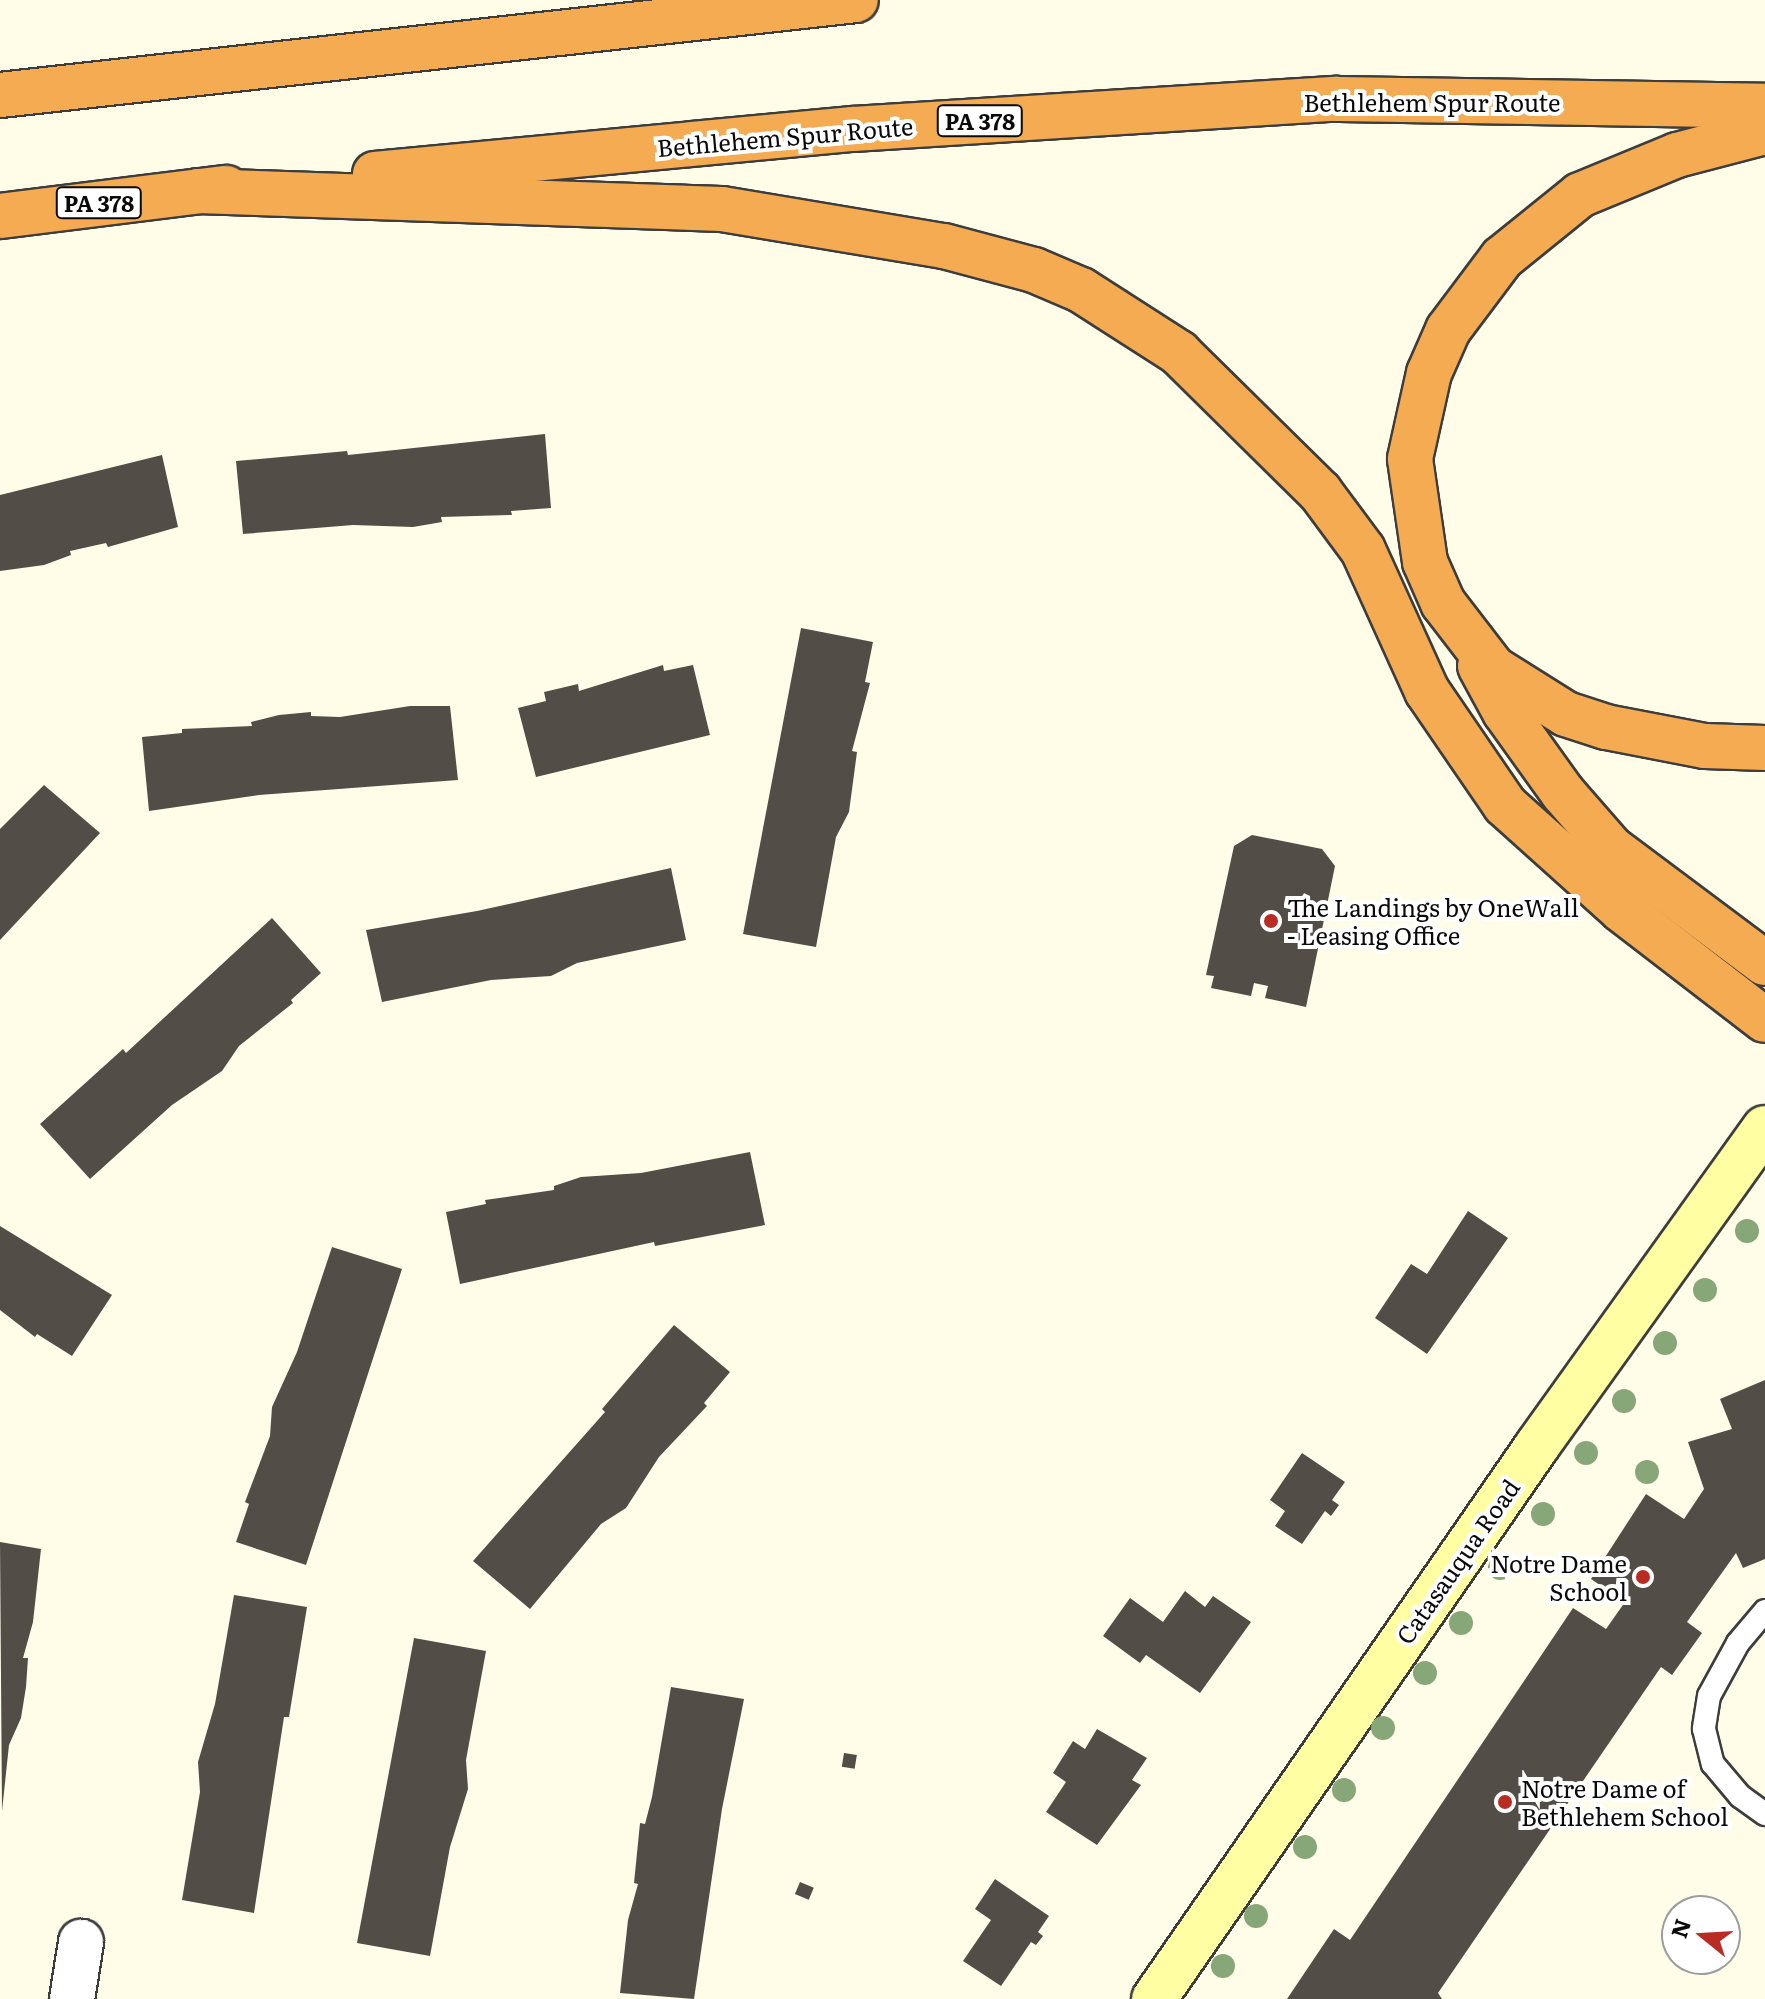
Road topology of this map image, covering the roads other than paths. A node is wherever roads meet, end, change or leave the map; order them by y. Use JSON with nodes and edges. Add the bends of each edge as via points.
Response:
{"nodes":[{"id":1,"x":856,"y":0,"type":"edge"},
{"id":2,"x":0,"y":95,"type":"edge"},
{"id":3,"x":1765,"y":106,"type":"edge"},
{"id":4,"x":1765,"y":132,"type":"edge"},
{"id":5,"x":198,"y":191,"type":"junction"},
{"id":6,"x":0,"y":216,"type":"edge"},
{"id":7,"x":1461,"y":631,"type":"junction"},
{"id":8,"x":1765,"y":748,"type":"edge"},
{"id":9,"x":1765,"y":963,"type":"edge"},
{"id":10,"x":1765,"y":1020,"type":"edge"},
{"id":11,"x":1765,"y":1128,"type":"edge"},
{"id":12,"x":1765,"y":1611,"type":"edge"},
{"id":13,"x":1765,"y":1814,"type":"edge"},
{"id":14,"x":81,"y":1942,"type":"dead end"},
{"id":15,"x":72,"y":1999,"type":"edge"},
{"id":16,"x":1154,"y":1999,"type":"edge"}],
"edges":[{"from":1,"to":2,"type":"highway"},
{"from":3,"to":5,"type":"highway","name":"Bethlehem Spur Route","number":"PA 378","via":[[1336,99],[853,129]]},
{"from":4,"to":7,"type":"highway","via":[[1677,155],[1580,195],[1502,258],[1448,330],[1429,373],[1410,459],[1425,562]]},
{"from":5,"to":6,"type":"highway","name":"Bethlehem Spur Route","number":"PA 378"},
{"from":5,"to":10,"type":"highway","via":[[748,212],[994,257],[1081,290],[1179,353],[1320,492],[1363,550],[1427,691],[1505,805],[1622,910]]},
{"from":7,"to":8,"type":"highway","via":[[1493,668],[1566,714],[1651,737]]},
{"from":7,"to":9,"type":"highway","via":[[1505,712],[1611,848]]},
{"from":11,"to":16,"type":"street","name":"Catasauqua Road","via":[[1537,1446]]},
{"from":12,"to":13,"type":"lane","via":[[1738,1643],[1709,1696],[1704,1729],[1713,1764]]},
{"from":14,"to":15,"type":"street"}]}
